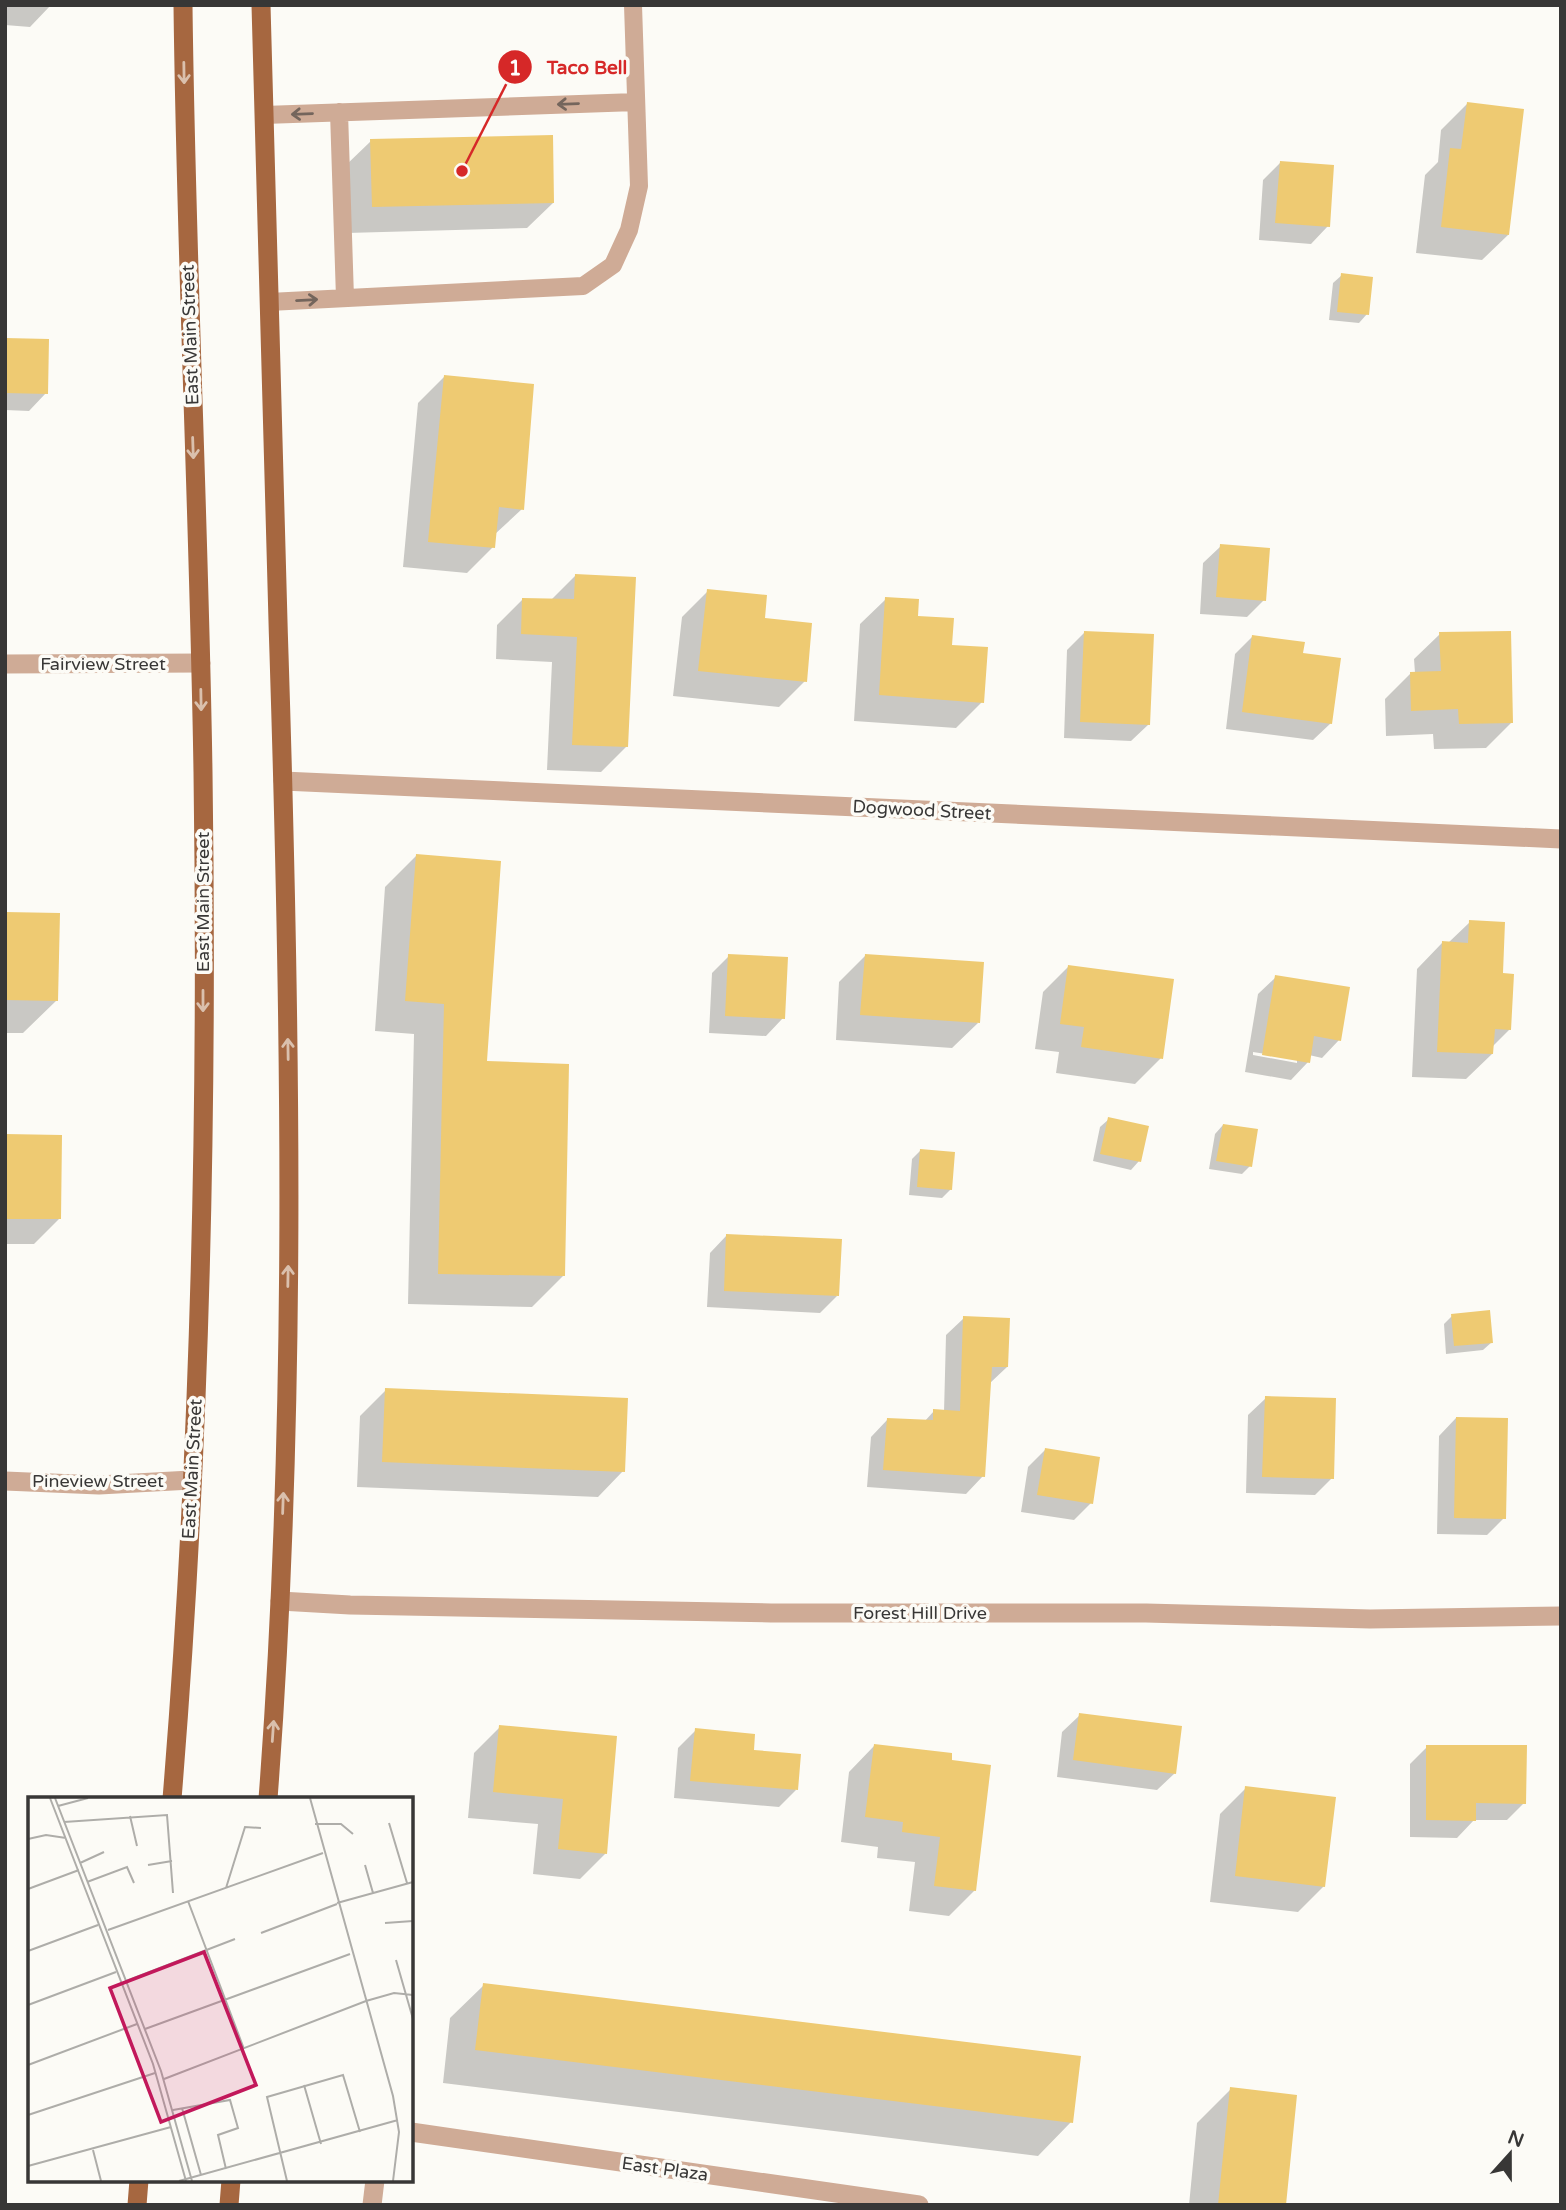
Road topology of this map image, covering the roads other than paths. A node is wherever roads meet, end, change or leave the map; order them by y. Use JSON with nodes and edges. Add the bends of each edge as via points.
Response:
{"nodes":[{"id":1,"x":183,"y":5,"type":"edge"},
{"id":2,"x":261,"y":5,"type":"edge"},
{"id":3,"x":633,"y":5,"type":"edge"},
{"id":4,"x":636,"y":102,"type":"junction"},
{"id":5,"x":339,"y":112,"type":"junction"},
{"id":6,"x":264,"y":115,"type":"junction"},
{"id":7,"x":345,"y":298,"type":"junction"},
{"id":8,"x":269,"y":302,"type":"junction"},
{"id":9,"x":201,"y":663,"type":"junction"},
{"id":10,"x":5,"y":664,"type":"edge"},
{"id":11,"x":283,"y":781,"type":"junction"},
{"id":12,"x":1561,"y":839,"type":"edge"},
{"id":13,"x":191,"y":1480,"type":"junction"},
{"id":14,"x":5,"y":1481,"type":"edge"},
{"id":15,"x":280,"y":1601,"type":"junction"},
{"id":16,"x":1561,"y":1616,"type":"edge"},
{"id":17,"x":172,"y":1797,"type":"edge"},
{"id":18,"x":268,"y":1797,"type":"edge"},
{"id":19,"x":413,"y":2132,"type":"edge"},
{"id":20,"x":139,"y":2182,"type":"edge"},
{"id":21,"x":231,"y":2182,"type":"edge"},
{"id":22,"x":375,"y":2182,"type":"edge"},
{"id":23,"x":137,"y":2205,"type":"edge"},
{"id":24,"x":229,"y":2205,"type":"edge"},
{"id":25,"x":372,"y":2205,"type":"edge"},
{"id":26,"x":919,"y":2205,"type":"edge"}],
"edges":[{"from":1,"to":9,"type":"main road","name":"East Main Street","one_way":true},
{"from":2,"to":6,"type":"main road"},
{"from":3,"to":4,"type":"lane"},
{"from":4,"to":5,"type":"lane","one_way":true},
{"from":4,"to":7,"type":"lane","via":[[639,186],[629,230],[613,265],[583,286]]},
{"from":5,"to":6,"type":"lane","one_way":true},
{"from":5,"to":7,"type":"lane"},
{"from":6,"to":8,"type":"main road"},
{"from":8,"to":7,"type":"lane","one_way":true},
{"from":8,"to":11,"type":"main road"},
{"from":9,"to":10,"type":"street","name":"Fairview Street"},
{"from":9,"to":13,"type":"main road","name":"East Main Street","one_way":true,"via":[[202,1153]]},
{"from":11,"to":12,"type":"street","name":"Dogwood Street"},
{"from":15,"to":11,"type":"main road","one_way":true,"via":[[290,1154]]},
{"from":13,"to":14,"type":"street","name":"Pineview Street","via":[[99,1485]]},
{"from":13,"to":17,"type":"main road","name":"East Main Street"},
{"from":15,"to":16,"type":"street","name":"Forest Hill Drive","via":[[785,1613],[1146,1613],[1370,1619]]},
{"from":18,"to":15,"type":"main road","one_way":true},
{"from":19,"to":26,"type":"street","name":"East Plaza"},
{"from":20,"to":23,"type":"main road"},
{"from":21,"to":24,"type":"main road"},
{"from":22,"to":25,"type":"street"}]}
